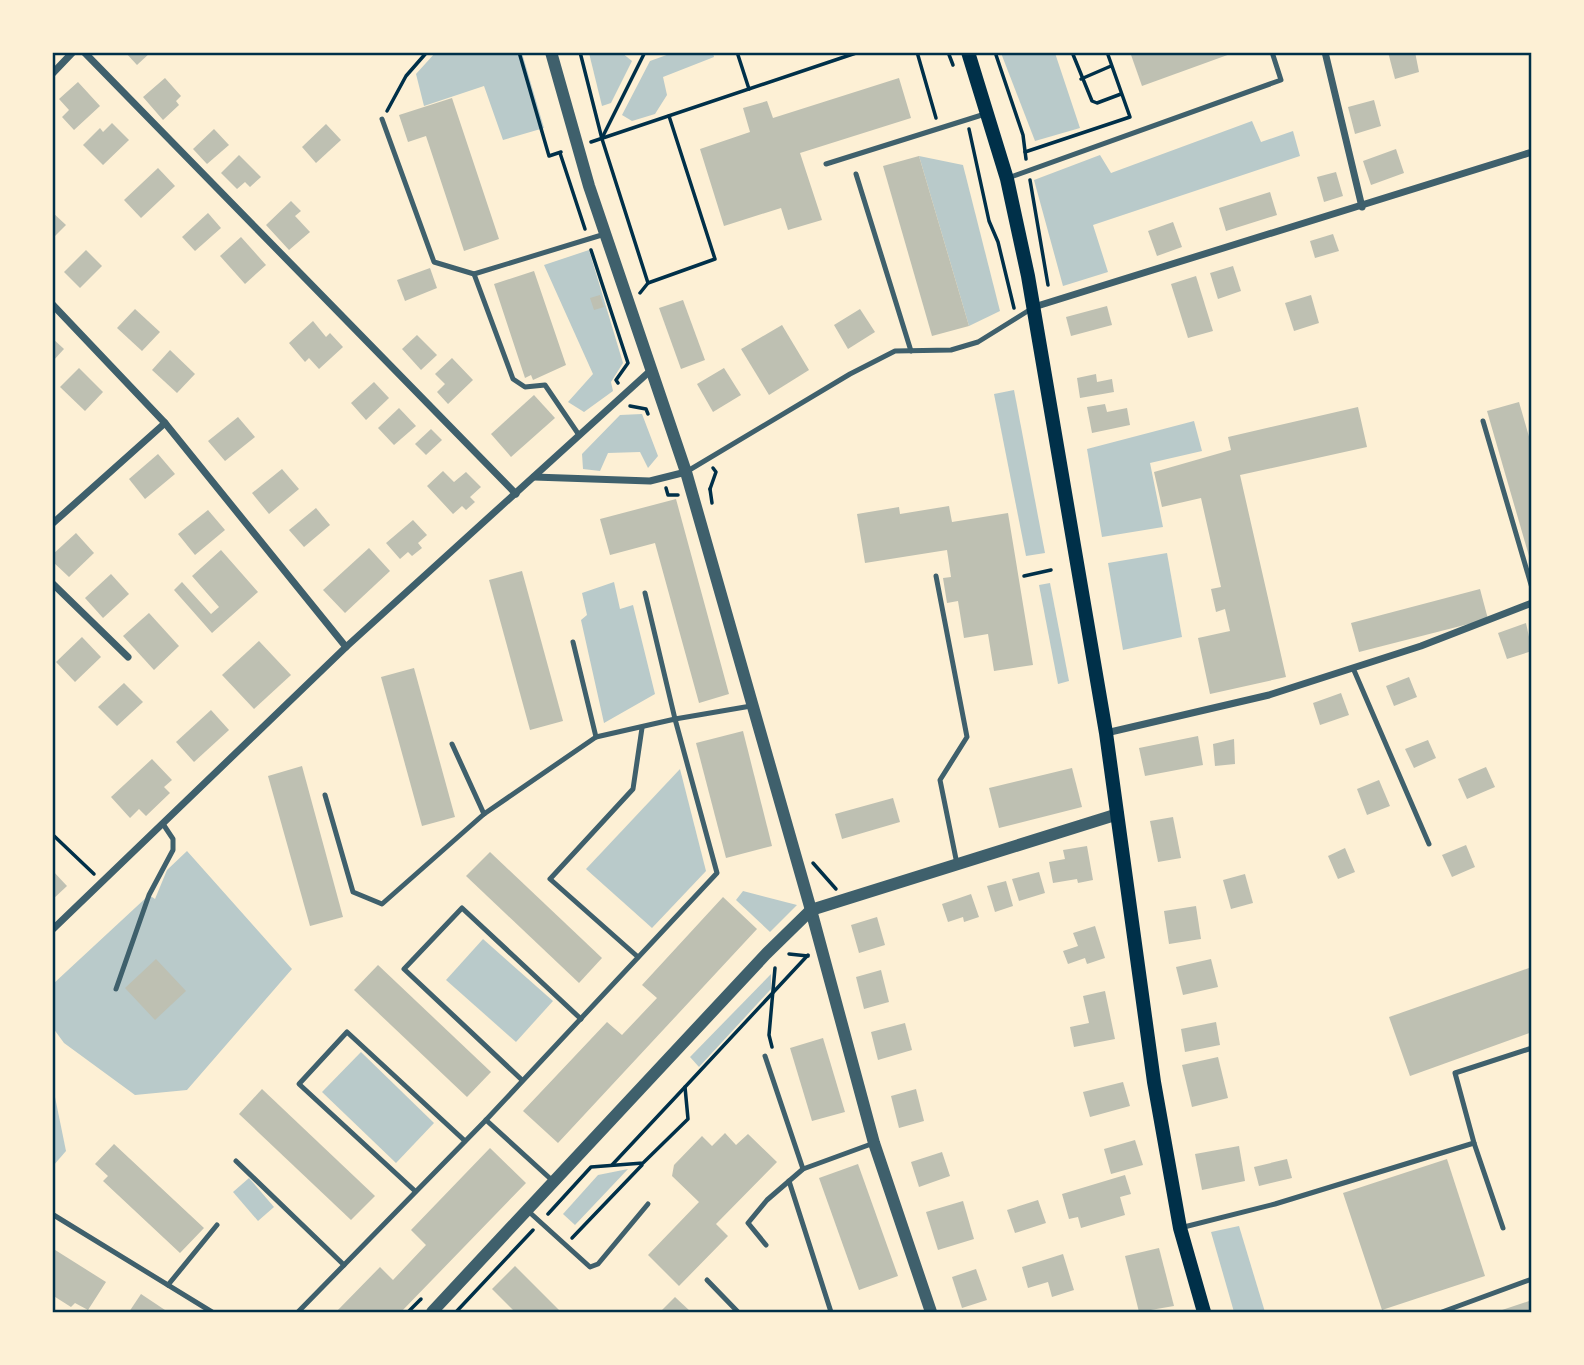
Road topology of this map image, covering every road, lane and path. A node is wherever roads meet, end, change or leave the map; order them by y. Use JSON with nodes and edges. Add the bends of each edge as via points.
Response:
{"nodes":[{"id":1,"x":73,"y":52,"type":"edge"},
{"id":2,"x":85,"y":52,"type":"edge"},
{"id":3,"x":427,"y":52,"type":"edge"},
{"id":4,"x":519,"y":52,"type":"edge"},
{"id":5,"x":551,"y":52,"type":"edge"},
{"id":6,"x":580,"y":52,"type":"edge"},
{"id":7,"x":648,"y":52,"type":"edge"},
{"id":8,"x":737,"y":52,"type":"edge"},
{"id":9,"x":859,"y":52,"type":"edge"},
{"id":10,"x":917,"y":52,"type":"edge"},
{"id":11,"x":948,"y":52,"type":"edge"},
{"id":12,"x":968,"y":52,"type":"edge"},
{"id":13,"x":1072,"y":52,"type":"edge"},
{"id":14,"x":1107,"y":52,"type":"edge"},
{"id":15,"x":1272,"y":52,"type":"edge"},
{"id":16,"x":1325,"y":52,"type":"edge"},
{"id":17,"x":851,"y":54,"type":"edge"},
{"id":18,"x":1111,"y":66,"type":"junction"},
{"id":19,"x":52,"y":74,"type":"edge"},
{"id":20,"x":958,"y":77,"type":"dead end"},
{"id":21,"x":1081,"y":79,"type":"junction"},
{"id":22,"x":749,"y":89,"type":"junction"},
{"id":23,"x":1121,"y":94,"type":"junction"},
{"id":24,"x":988,"y":113,"type":"junction"},
{"id":25,"x":668,"y":116,"type":"junction"},
{"id":26,"x":382,"y":119,"type":"joint"},
{"id":27,"x":967,"y":120,"type":"junction"},
{"id":28,"x":939,"y":129,"type":"junction"},
{"id":29,"x":602,"y":139,"type":"junction"},
{"id":30,"x":577,"y":147,"type":"junction"},
{"id":31,"x":1026,"y":152,"type":"dead end"},
{"id":32,"x":1531,"y":152,"type":"edge"},
{"id":33,"x":560,"y":153,"type":"junction"},
{"id":34,"x":826,"y":164,"type":"dead end"},
{"id":35,"x":856,"y":174,"type":"dead end"},
{"id":36,"x":1007,"y":179,"type":"junction"},
{"id":37,"x":1362,"y":207,"type":"junction"},
{"id":38,"x":605,"y":234,"type":"junction"},
{"id":39,"x":588,"y":240,"type":"junction"},
{"id":40,"x":474,"y":274,"type":"junction"},
{"id":41,"x":649,"y":283,"type":"junction"},
{"id":42,"x":637,"y":297,"type":"dead end"},
{"id":43,"x":52,"y":304,"type":"edge"},
{"id":44,"x":1033,"y":307,"type":"junction"},
{"id":45,"x":1017,"y":317,"type":"junction"},
{"id":46,"x":911,"y":351,"type":"junction"},
{"id":47,"x":650,"y":371,"type":"junction"},
{"id":48,"x":624,"y":393,"type":"junction"},
{"id":49,"x":651,"y":420,"type":"dead end"},
{"id":50,"x":1483,"y":421,"type":"dead end"},
{"id":51,"x":165,"y":423,"type":"junction"},
{"id":52,"x":579,"y":435,"type":"junction"},
{"id":53,"x":708,"y":459,"type":"junction"},
{"id":54,"x":686,"y":472,"type":"junction"},
{"id":55,"x":534,"y":477,"type":"junction"},
{"id":56,"x":662,"y":478,"type":"junction"},
{"id":57,"x":710,"y":489,"type":"junction"},
{"id":58,"x":516,"y":494,"type":"junction"},
{"id":59,"x":693,"y":496,"type":"junction"},
{"id":60,"x":713,"y":507,"type":"dead end"},
{"id":61,"x":52,"y":524,"type":"edge"},
{"id":62,"x":1051,"y":570,"type":"dead end"},
{"id":63,"x":936,"y":576,"type":"dead end"},
{"id":64,"x":1024,"y":576,"type":"dead end"},
{"id":65,"x":52,"y":583,"type":"edge"},
{"id":66,"x":1531,"y":589,"type":"edge"},
{"id":67,"x":645,"y":593,"type":"dead end"},
{"id":68,"x":1531,"y":603,"type":"edge"},
{"id":69,"x":573,"y":642,"type":"dead end"},
{"id":70,"x":346,"y":647,"type":"junction"},
{"id":71,"x":128,"y":657,"type":"dead end"},
{"id":72,"x":1353,"y":668,"type":"junction"},
{"id":73,"x":753,"y":706,"type":"junction"},
{"id":74,"x":675,"y":719,"type":"junction"},
{"id":75,"x":642,"y":728,"type":"junction"},
{"id":76,"x":1106,"y":733,"type":"junction"},
{"id":77,"x":596,"y":737,"type":"junction"},
{"id":78,"x":452,"y":744,"type":"dead end"},
{"id":79,"x":325,"y":795,"type":"dead end"},
{"id":80,"x":484,"y":814,"type":"junction"},
{"id":81,"x":1118,"y":814,"type":"junction"},
{"id":82,"x":163,"y":824,"type":"junction"},
{"id":83,"x":52,"y":834,"type":"edge"},
{"id":84,"x":1429,"y":844,"type":"dead end"},
{"id":85,"x":810,"y":859,"type":"dead end"},
{"id":86,"x":957,"y":864,"type":"junction"},
{"id":87,"x":102,"y":882,"type":"junction"},
{"id":88,"x":839,"y":901,"type":"junction"},
{"id":89,"x":811,"y":910,"type":"junction"},
{"id":90,"x":52,"y":930,"type":"edge"},
{"id":91,"x":822,"y":952,"type":"junction"},
{"id":92,"x":808,"y":955,"type":"junction"},
{"id":93,"x":638,"y":957,"type":"junction"},
{"id":94,"x":775,"y":962,"type":"dead end"},
{"id":95,"x":811,"y":968,"type":"dead end"},
{"id":96,"x":116,"y":989,"type":"dead end"},
{"id":97,"x":773,"y":994,"type":"junction"},
{"id":98,"x":581,"y":1019,"type":"junction"},
{"id":99,"x":1531,"y":1048,"type":"edge"},
{"id":100,"x":765,"y":1056,"type":"dead end"},
{"id":101,"x":777,"y":1059,"type":"dead end"},
{"id":102,"x":522,"y":1080,"type":"junction"},
{"id":103,"x":685,"y":1087,"type":"junction"},
{"id":104,"x":486,"y":1120,"type":"junction"},
{"id":105,"x":465,"y":1141,"type":"junction"},
{"id":106,"x":874,"y":1143,"type":"junction"},
{"id":107,"x":1474,"y":1143,"type":"junction"},
{"id":108,"x":236,"y":1161,"type":"dead end"},
{"id":109,"x":643,"y":1163,"type":"junction"},
{"id":110,"x":611,"y":1166,"type":"junction"},
{"id":111,"x":803,"y":1169,"type":"junction"},
{"id":112,"x":789,"y":1181,"type":"junction"},
{"id":113,"x":554,"y":1182,"type":"junction"},
{"id":114,"x":415,"y":1191,"type":"junction"},
{"id":115,"x":648,"y":1205,"type":"dead end"},
{"id":116,"x":527,"y":1210,"type":"junction"},
{"id":117,"x":52,"y":1214,"type":"edge"},
{"id":118,"x":541,"y":1222,"type":"junction"},
{"id":119,"x":217,"y":1225,"type":"dead end"},
{"id":120,"x":1180,"y":1227,"type":"junction"},
{"id":121,"x":1503,"y":1228,"type":"dead end"},
{"id":122,"x":766,"y":1245,"type":"dead end"},
{"id":123,"x":565,"y":1246,"type":"junction"},
{"id":124,"x":344,"y":1265,"type":"junction"},
{"id":125,"x":1531,"y":1279,"type":"edge"},
{"id":126,"x":707,"y":1280,"type":"dead end"},
{"id":127,"x":168,"y":1285,"type":"junction"},
{"id":128,"x":212,"y":1312,"type":"edge"},
{"id":129,"x":298,"y":1312,"type":"edge"},
{"id":130,"x":432,"y":1312,"type":"edge"},
{"id":131,"x":456,"y":1312,"type":"edge"},
{"id":132,"x":738,"y":1312,"type":"edge"},
{"id":133,"x":831,"y":1312,"type":"edge"},
{"id":134,"x":931,"y":1312,"type":"edge"},
{"id":135,"x":1204,"y":1312,"type":"edge"},
{"id":136,"x":1442,"y":1312,"type":"edge"}],
"edges":[{"from":1,"to":19,"type":"street"},
{"from":2,"to":58,"type":"street"},
{"from":3,"to":26,"type":"path","via":[[406,76]]},
{"from":4,"to":33,"type":"path","via":[[549,156]]},
{"from":5,"to":30,"type":"street"},
{"from":6,"to":29,"type":"path"},
{"from":7,"to":29,"type":"path"},
{"from":8,"to":22,"type":"path"},
{"from":9,"to":17,"type":"path"},
{"from":10,"to":28,"type":"path"},
{"from":11,"to":20,"type":"path"},
{"from":12,"to":24,"type":"main road"},
{"from":13,"to":21,"type":"path"},
{"from":14,"to":18,"type":"path"},
{"from":15,"to":36,"type":"lane","via":[[1281,80]]},
{"from":16,"to":37,"type":"street"},
{"from":17,"to":22,"type":"path"},
{"from":18,"to":21,"type":"path"},
{"from":18,"to":23,"type":"path"},
{"from":21,"to":23,"type":"path","via":[[1087,95],[1097,103]]},
{"from":22,"to":25,"type":"path"},
{"from":23,"to":31,"type":"path","via":[[1130,117]]},
{"from":24,"to":27,"type":"lane"},
{"from":24,"to":36,"type":"main road"},
{"from":25,"to":29,"type":"path"},
{"from":25,"to":41,"type":"path","via":[[715,259]]},
{"from":26,"to":40,"type":"lane","via":[[434,262]]},
{"from":27,"to":28,"type":"lane"},
{"from":27,"to":45,"type":"path","via":[[989,221],[999,242]]},
{"from":28,"to":34,"type":"lane"},
{"from":29,"to":30,"type":"path"},
{"from":29,"to":41,"type":"path"},
{"from":30,"to":33,"type":"path"},
{"from":30,"to":38,"type":"street"},
{"from":32,"to":37,"type":"street"},
{"from":33,"to":39,"type":"path"},
{"from":35,"to":46,"type":"lane"},
{"from":36,"to":44,"type":"main road"},
{"from":37,"to":44,"type":"street"},
{"from":38,"to":39,"type":"lane"},
{"from":38,"to":47,"type":"street"},
{"from":39,"to":40,"type":"lane"},
{"from":39,"to":48,"type":"path","via":[[628,363],[616,380]]},
{"from":40,"to":52,"type":"lane","via":[[513,379],[525,387],[545,385]]},
{"from":41,"to":42,"type":"path"},
{"from":43,"to":51,"type":"street"},
{"from":44,"to":45,"type":"lane"},
{"from":44,"to":76,"type":"main road"},
{"from":45,"to":46,"type":"lane","via":[[978,342],[951,350]]},
{"from":46,"to":53,"type":"lane","via":[[895,351],[850,374]]},
{"from":47,"to":48,"type":"street"},
{"from":47,"to":54,"type":"street"},
{"from":48,"to":49,"type":"path","via":[[631,408],[646,409]]},
{"from":48,"to":52,"type":"street"},
{"from":50,"to":66,"type":"lane"},
{"from":51,"to":61,"type":"street"},
{"from":51,"to":70,"type":"street"},
{"from":52,"to":55,"type":"street"},
{"from":53,"to":54,"type":"lane"},
{"from":53,"to":57,"type":"path","via":[[716,472]]},
{"from":54,"to":56,"type":"street"},
{"from":54,"to":59,"type":"street"},
{"from":55,"to":56,"type":"street"},
{"from":55,"to":58,"type":"street"},
{"from":56,"to":59,"type":"path","via":[[668,495]]},
{"from":57,"to":59,"type":"path"},
{"from":57,"to":60,"type":"path"},
{"from":58,"to":70,"type":"street"},
{"from":59,"to":73,"type":"street"},
{"from":62,"to":64,"type":"path"},
{"from":63,"to":86,"type":"lane","via":[[967,737],[940,780]]},
{"from":65,"to":71,"type":"street"},
{"from":67,"to":74,"type":"lane"},
{"from":68,"to":72,"type":"street"},
{"from":69,"to":77,"type":"lane"},
{"from":70,"to":82,"type":"street"},
{"from":72,"to":76,"type":"street","via":[[1269,695]]},
{"from":72,"to":84,"type":"lane"},
{"from":73,"to":74,"type":"lane"},
{"from":73,"to":89,"type":"street"},
{"from":74,"to":75,"type":"lane"},
{"from":74,"to":93,"type":"lane","via":[[718,873]]},
{"from":75,"to":77,"type":"lane"},
{"from":75,"to":93,"type":"lane","via":[[634,789],[550,879]]},
{"from":76,"to":81,"type":"main road"},
{"from":77,"to":80,"type":"lane"},
{"from":78,"to":80,"type":"lane"},
{"from":79,"to":80,"type":"lane","via":[[353,892],[382,904]]},
{"from":81,"to":86,"type":"street"},
{"from":81,"to":120,"type":"main road","via":[[1154,1083]]},
{"from":82,"to":87,"type":"street"},
{"from":82,"to":96,"type":"lane","via":[[173,839],[173,850],[149,895]]},
{"from":83,"to":87,"type":"path"},
{"from":85,"to":88,"type":"path","via":[[835,886]]},
{"from":86,"to":88,"type":"street"},
{"from":87,"to":90,"type":"street"},
{"from":88,"to":89,"type":"street"},
{"from":89,"to":91,"type":"street"},
{"from":89,"to":113,"type":"street"},
{"from":91,"to":92,"type":"path"},
{"from":91,"to":106,"type":"street"},
{"from":92,"to":95,"type":"path"},
{"from":92,"to":97,"type":"path"},
{"from":93,"to":98,"type":"lane"},
{"from":94,"to":97,"type":"path"},
{"from":97,"to":101,"type":"path","via":[[769,1035]]},
{"from":97,"to":103,"type":"path"},
{"from":98,"to":102,"type":"lane"},
{"from":98,"to":102,"type":"lane","via":[[462,908],[404,969]]},
{"from":99,"to":107,"type":"lane","via":[[1455,1073]]},
{"from":100,"to":111,"type":"lane"},
{"from":102,"to":104,"type":"lane"},
{"from":103,"to":109,"type":"path","via":[[688,1119]]},
{"from":103,"to":110,"type":"path"},
{"from":104,"to":105,"type":"lane"},
{"from":104,"to":113,"type":"lane"},
{"from":105,"to":114,"type":"lane"},
{"from":105,"to":114,"type":"lane","via":[[347,1032],[299,1084]]},
{"from":106,"to":111,"type":"lane"},
{"from":106,"to":134,"type":"street"},
{"from":107,"to":120,"type":"lane","via":[[1275,1204]]},
{"from":107,"to":121,"type":"lane"},
{"from":108,"to":124,"type":"lane"},
{"from":109,"to":110,"type":"path"},
{"from":109,"to":123,"type":"path"},
{"from":110,"to":118,"type":"path","via":[[591,1167]]},
{"from":111,"to":112,"type":"lane"},
{"from":112,"to":122,"type":"lane","via":[[748,1223]]},
{"from":112,"to":133,"type":"lane"},
{"from":113,"to":116,"type":"street"},
{"from":114,"to":124,"type":"lane"},
{"from":115,"to":123,"type":"lane","via":[[597,1264],[584,1265]]},
{"from":116,"to":118,"type":"lane"},
{"from":116,"to":130,"type":"street"},
{"from":117,"to":127,"type":"lane"},
{"from":118,"to":123,"type":"lane"},
{"from":118,"to":131,"type":"path"},
{"from":119,"to":127,"type":"lane"},
{"from":120,"to":135,"type":"main road"},
{"from":124,"to":129,"type":"lane"},
{"from":125,"to":136,"type":"lane"},
{"from":126,"to":132,"type":"lane"},
{"from":127,"to":128,"type":"lane"}]}
